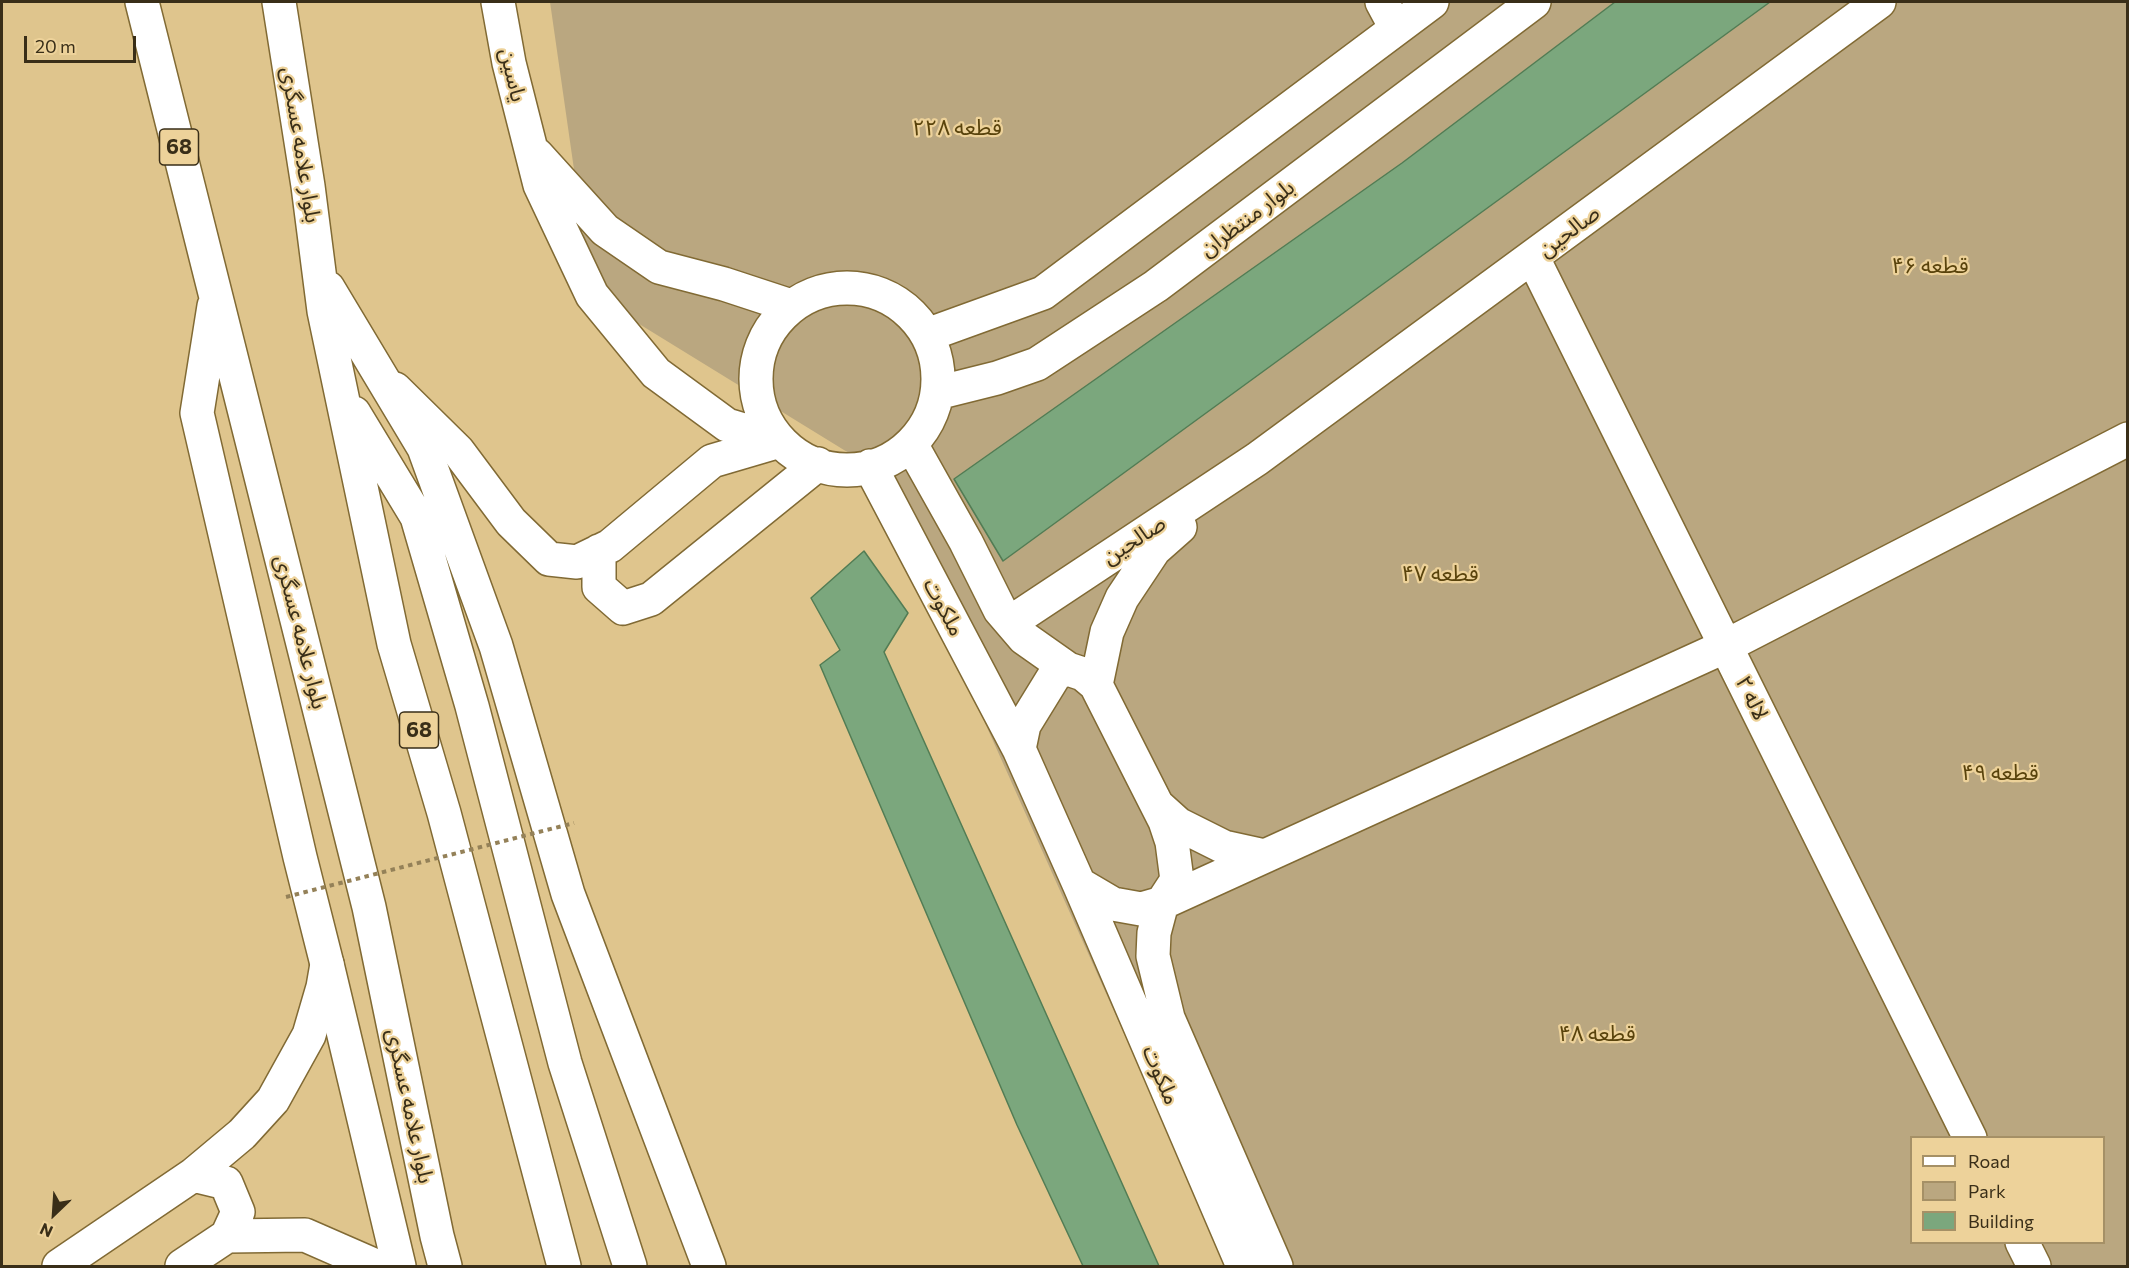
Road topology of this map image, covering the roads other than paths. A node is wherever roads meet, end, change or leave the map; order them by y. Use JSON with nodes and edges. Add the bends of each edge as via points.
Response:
{"nodes":[{"id":1,"x":142,"y":2,"type":"edge"},
{"id":2,"x":279,"y":2,"type":"edge"},
{"id":3,"x":498,"y":2,"type":"edge"},
{"id":4,"x":1432,"y":2,"type":"edge"},
{"id":5,"x":1534,"y":2,"type":"edge"},
{"id":6,"x":1879,"y":2,"type":"edge"},
{"id":7,"x":1389,"y":15,"type":"edge"},
{"id":8,"x":531,"y":149,"type":"junction"},
{"id":9,"x":1533,"y":258,"type":"junction"},
{"id":10,"x":319,"y":273,"type":"junction"},
{"id":11,"x":216,"y":292,"type":"junction"},
{"id":12,"x":791,"y":306,"type":"junction"},
{"id":13,"x":927,"y":335,"type":"junction"},
{"id":14,"x":379,"y":373,"type":"junction"},
{"id":15,"x":340,"y":391,"type":"junction"},
{"id":16,"x":937,"y":393,"type":"junction"},
{"id":17,"x":2127,"y":439,"type":"edge"},
{"id":18,"x":780,"y":441,"type":"junction"},
{"id":19,"x":911,"y":444,"type":"junction"},
{"id":20,"x":1257,"y":459,"type":"junction"},
{"id":21,"x":818,"y":464,"type":"junction"},
{"id":22,"x":870,"y":466,"type":"junction"},
{"id":23,"x":599,"y":551,"type":"junction"},
{"id":24,"x":1011,"y":621,"type":"junction"},
{"id":25,"x":1726,"y":645,"type":"junction"},
{"id":26,"x":1068,"y":669,"type":"junction"},
{"id":27,"x":1096,"y":685,"type":"junction"},
{"id":28,"x":1019,"y":749,"type":"junction"},
{"id":29,"x":1158,"y":806,"type":"junction"},
{"id":30,"x":1265,"y":856,"type":"junction"},
{"id":31,"x":1078,"y":884,"type":"junction"},
{"id":32,"x":1162,"y":903,"type":"junction"},
{"id":33,"x":327,"y":964,"type":"junction"},
{"id":34,"x":1970,"y":1136,"type":"edge"},
{"id":35,"x":193,"y":1175,"type":"junction"},
{"id":36,"x":227,"y":1236,"type":"junction"},
{"id":37,"x":2023,"y":1244,"type":"edge"},
{"id":38,"x":60,"y":1266,"type":"edge"},
{"id":39,"x":182,"y":1266,"type":"edge"},
{"id":40,"x":376,"y":1266,"type":"edge"},
{"id":41,"x":399,"y":1266,"type":"edge"},
{"id":42,"x":445,"y":1266,"type":"edge"},
{"id":43,"x":564,"y":1266,"type":"edge"},
{"id":44,"x":630,"y":1266,"type":"edge"},
{"id":45,"x":709,"y":1266,"type":"edge"},
{"id":46,"x":1243,"y":1266,"type":"edge"},
{"id":47,"x":1276,"y":1266,"type":"edge"},
{"id":48,"x":2034,"y":1266,"type":"edge"}],
"edges":[{"from":1,"to":11,"type":"main road","name":"بلوار علامه عسگری","number":"68"},
{"from":2,"to":10,"type":"main road","name":"بلوار علامه عسگری","number":"68"},
{"from":3,"to":8,"type":"main road","name":"یاسین"},
{"from":4,"to":7,"type":"main road"},
{"from":5,"to":16,"type":"main road","name":"بلوار منتظران","via":[[1156,286],[1037,364]]},
{"from":6,"to":9,"type":"main road","name":"صالحین"},
{"from":7,"to":13,"type":"main road","via":[[1043,293]]},
{"from":8,"to":12,"type":"main road","via":[[605,230],[659,267]]},
{"from":8,"to":18,"type":"main road","name":"یاسین","via":[[540,185],[592,295],[656,374],[727,425]]},
{"from":9,"to":20,"type":"main road","name":"صالحین"},
{"from":9,"to":25,"type":"main road","name":"لاله ۲"},
{"from":10,"to":14,"type":"main road"},
{"from":10,"to":15,"type":"main road","name":"بلوار علامه عسگری","number":"68"},
{"from":11,"to":33,"type":"main road","via":[[197,413]]},
{"from":11,"to":42,"type":"main road","name":"بلوار علامه عسگری","number":"68","via":[[369,907]]},
{"from":12,"to":13,"type":"main road","via":[[819,292],[850,287],[890,299],[907,310]]},
{"from":12,"to":18,"type":"main road","via":[[770,329],[758,356],[756,386],[764,416]]},
{"from":13,"to":16,"type":"main road","via":[[937,363]]},
{"from":14,"to":23,"type":"main road","via":[[458,451],[510,522],[549,559],[577,562]]},
{"from":14,"to":45,"type":"main road","via":[[424,448],[496,646],[568,894]]},
{"from":15,"to":43,"type":"main road","name":"بلوار علامه عسگری","number":"68","via":[[394,644],[444,813]]},
{"from":15,"to":44,"type":"main road","via":[[417,517],[472,706],[565,1063]]},
{"from":16,"to":19,"type":"main road","via":[[928,421]]},
{"from":17,"to":25,"type":"main road"},
{"from":18,"to":21,"type":"main road"},
{"from":18,"to":23,"type":"main road","via":[[712,461]]},
{"from":19,"to":22,"type":"main road","via":[[888,460]]},
{"from":19,"to":24,"type":"main road","via":[[1000,610]]},
{"from":20,"to":24,"type":"main road","name":"صالحین"},
{"from":20,"to":27,"type":"main road","name":"صالحین","via":[[1154,550],[1122,598],[1107,632]]},
{"from":21,"to":22,"type":"main road","via":[[831,468]]},
{"from":21,"to":23,"type":"main road","via":[[651,599],[623,608],[600,586]]},
{"from":22,"to":28,"type":"main road","name":"ملکوت"},
{"from":24,"to":26,"type":"main road","via":[[1024,638]]},
{"from":25,"to":30,"type":"main road"},
{"from":25,"to":34,"type":"main road","name":"لاله ۲"},
{"from":26,"to":27,"type":"main road","via":[[1083,674]]},
{"from":26,"to":28,"type":"main road","via":[[1056,673],[1024,725]]},
{"from":27,"to":29,"type":"main road","name":"ملکوت"},
{"from":28,"to":31,"type":"main road","name":"ملکوت"},
{"from":29,"to":30,"type":"main road","via":[[1178,824],[1224,848]]},
{"from":29,"to":32,"type":"main road","name":"ملکوت","via":[[1172,842],[1177,880]]},
{"from":30,"to":32,"type":"main road"},
{"from":31,"to":32,"type":"main road","via":[[1113,904],[1141,909]]},
{"from":31,"to":46,"type":"main road","name":"ملکوت"},
{"from":32,"to":47,"type":"main road","name":"ملکوت","via":[[1153,956],[1168,1017]]},
{"from":33,"to":35,"type":"main road","via":[[309,1035],[273,1100],[242,1134]]},
{"from":33,"to":41,"type":"main road"},
{"from":35,"to":36,"type":"main road","via":[[226,1183],[238,1212]]},
{"from":35,"to":38,"type":"main road"},
{"from":36,"to":39,"type":"main road"},
{"from":36,"to":40,"type":"main road","via":[[305,1235]]},
{"from":37,"to":48,"type":"main road"}]}
